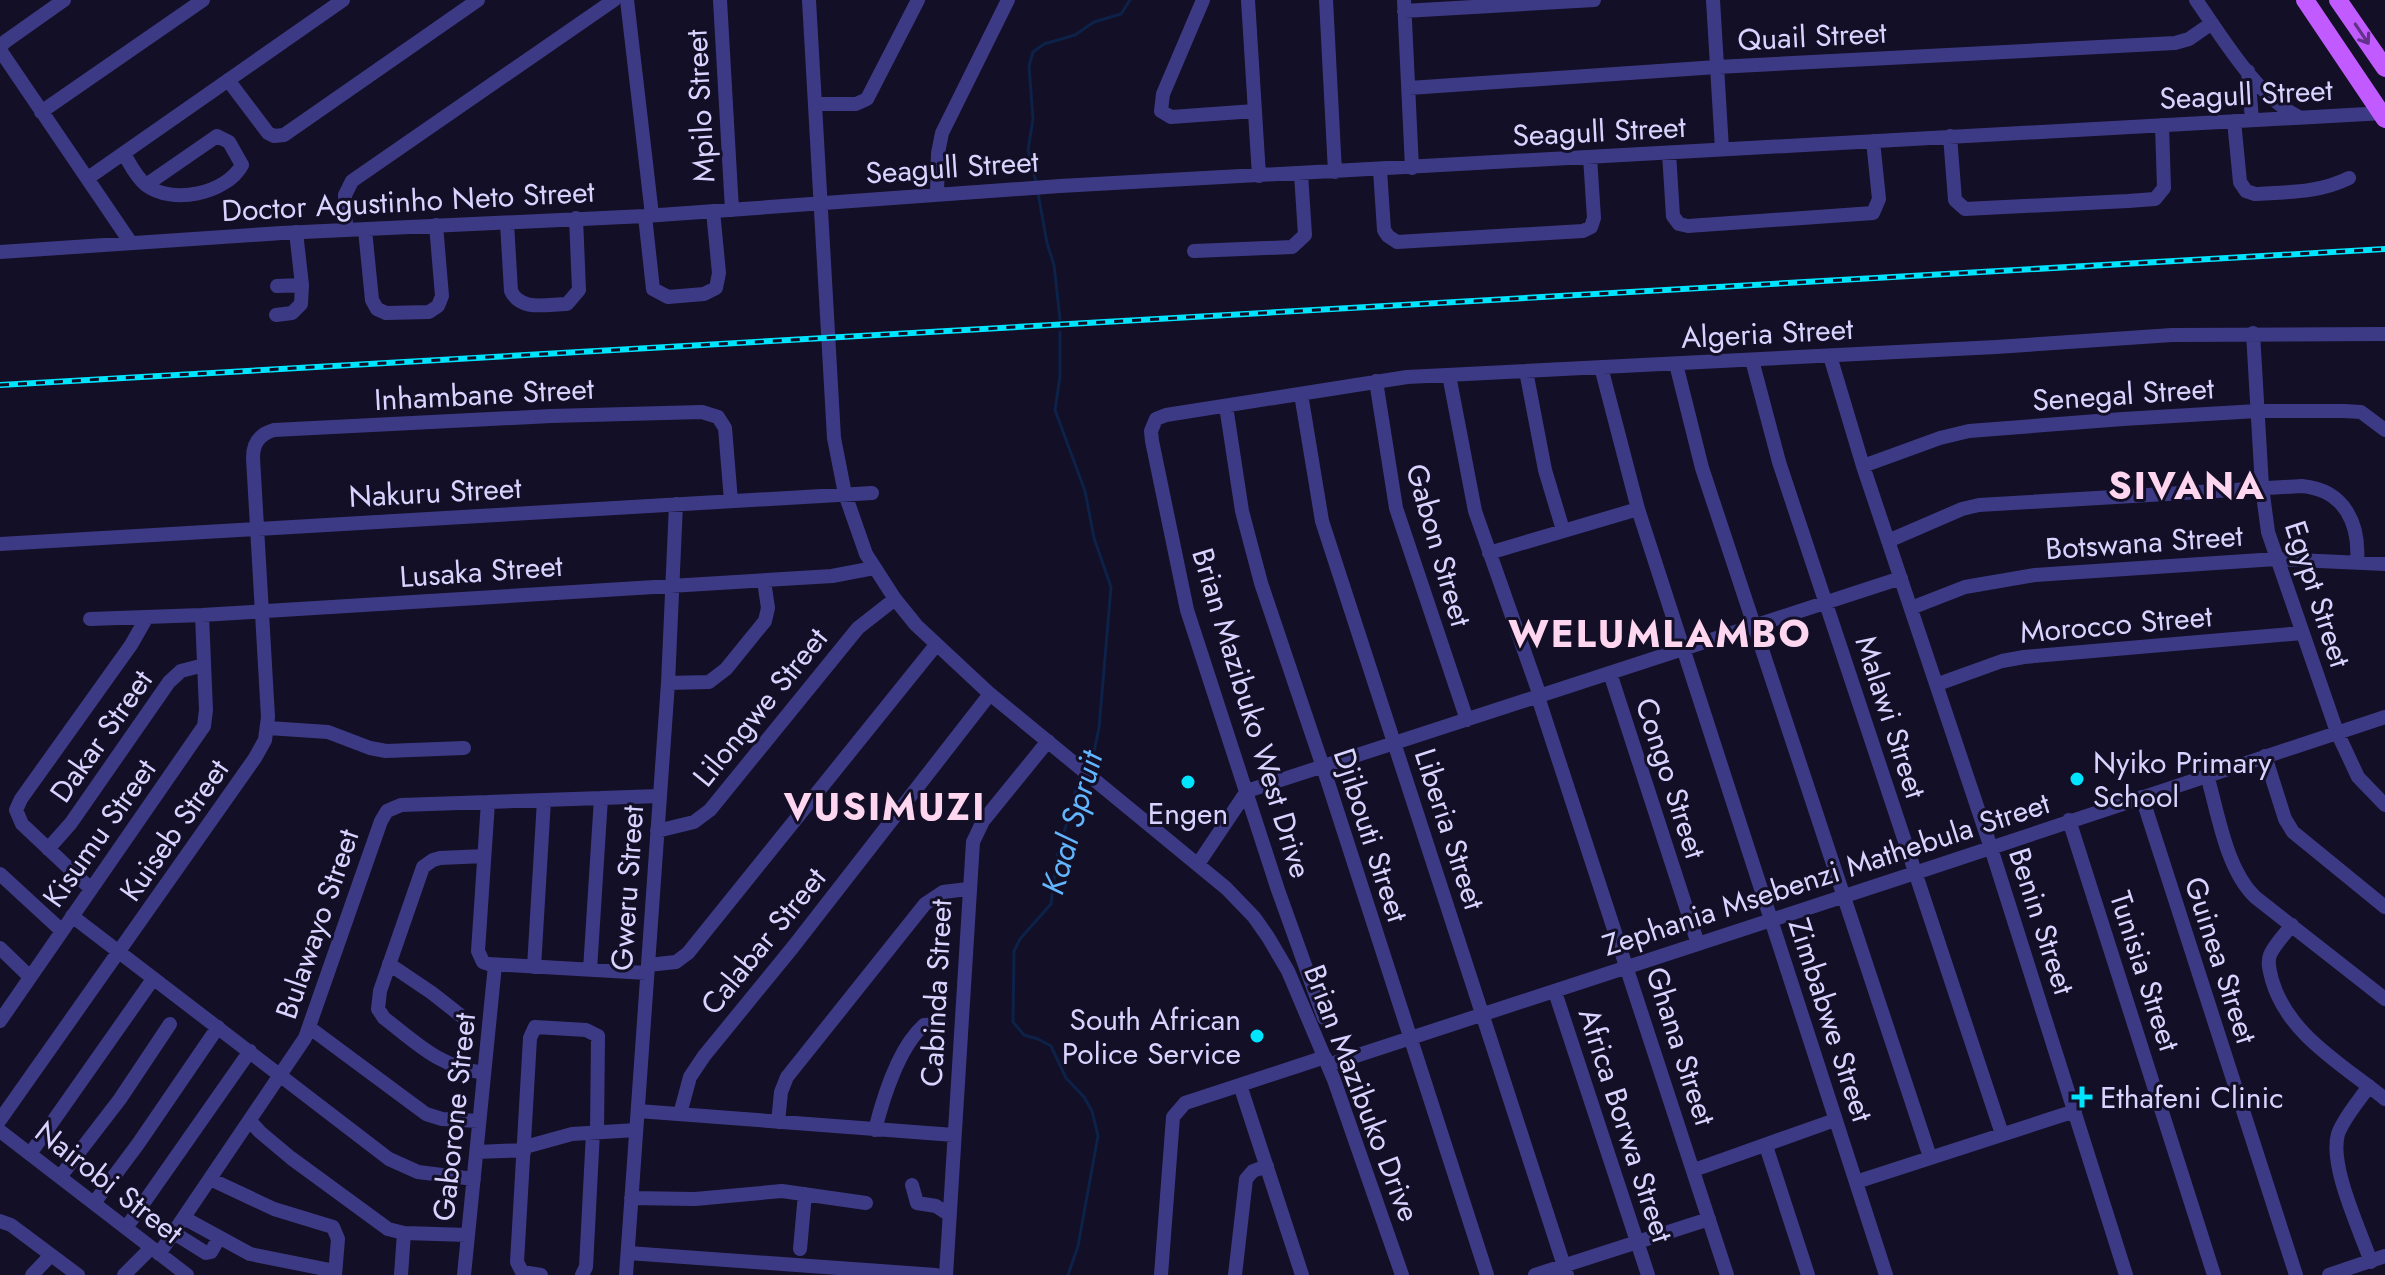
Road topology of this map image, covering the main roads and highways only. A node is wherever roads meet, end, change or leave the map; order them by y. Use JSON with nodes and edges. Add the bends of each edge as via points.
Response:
{"nodes":[{"id":1,"x":2305,"y":0,"type":"edge"},
{"id":2,"x":2338,"y":0,"type":"edge"},
{"id":3,"x":2385,"y":68,"type":"edge"},
{"id":4,"x":2384,"y":115,"type":"edge"}],
"edges":[{"from":1,"to":4,"type":"main road"},
{"from":2,"to":3,"type":"main road","one_way":true}]}
